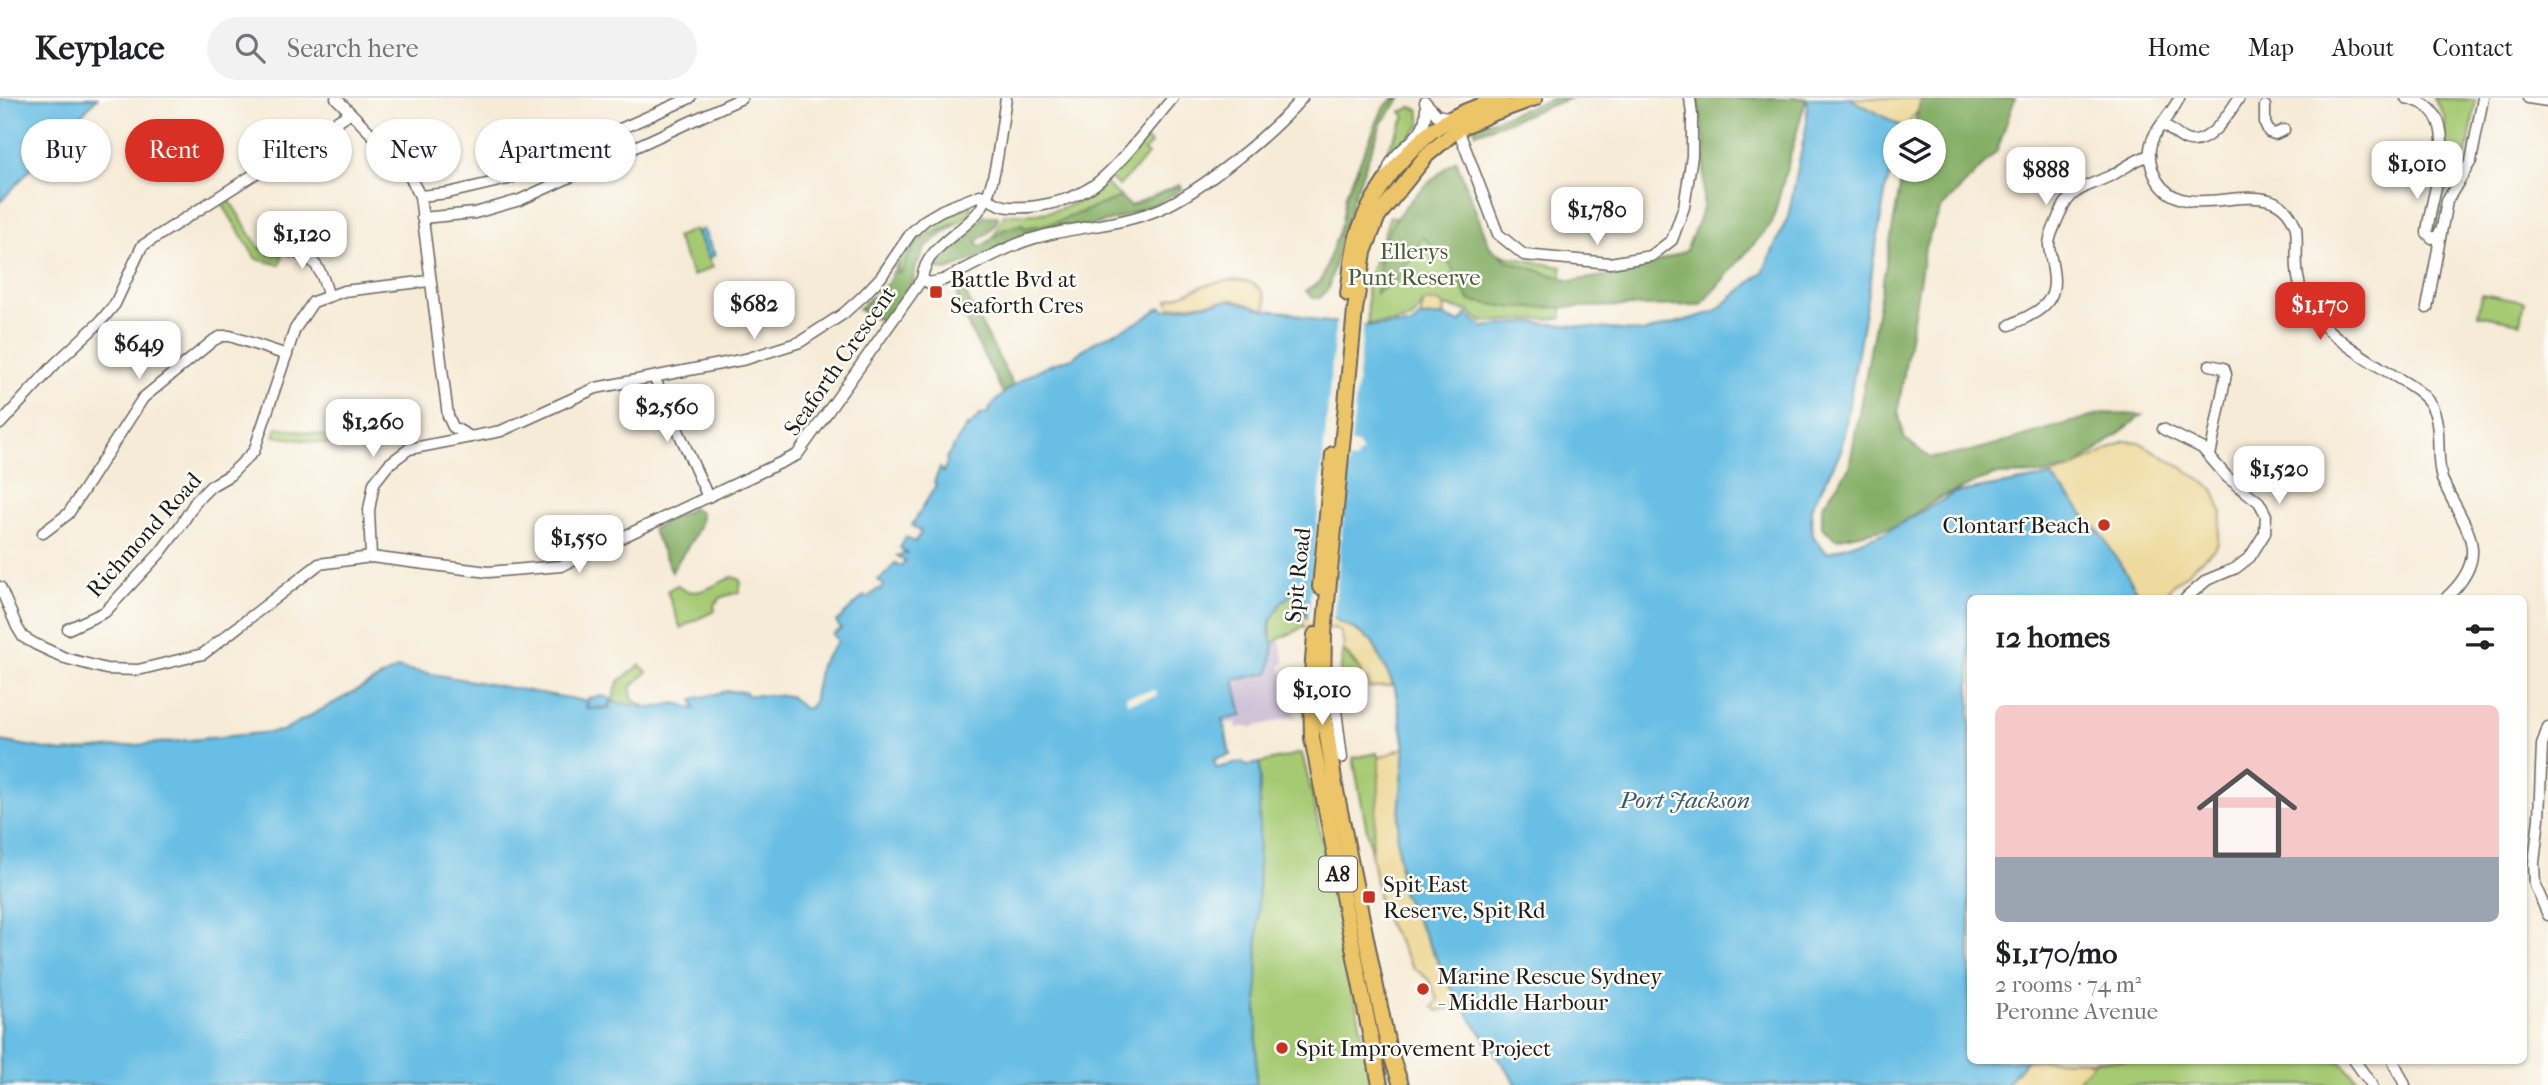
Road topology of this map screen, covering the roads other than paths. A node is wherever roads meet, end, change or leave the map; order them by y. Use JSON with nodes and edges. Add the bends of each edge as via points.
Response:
{"nodes":[{"id":1,"x":336,"y":98,"type":"edge"},
{"id":2,"x":691,"y":98,"type":"edge"},
{"id":3,"x":743,"y":98,"type":"edge"},
{"id":4,"x":1006,"y":98,"type":"edge"},
{"id":5,"x":1173,"y":98,"type":"edge"},
{"id":6,"x":1302,"y":98,"type":"edge"},
{"id":7,"x":1502,"y":98,"type":"edge"},
{"id":8,"x":1535,"y":98,"type":"edge"},
{"id":9,"x":1690,"y":98,"type":"edge"},
{"id":10,"x":2179,"y":98,"type":"edge"},
{"id":11,"x":2239,"y":98,"type":"edge"},
{"id":12,"x":2406,"y":98,"type":"edge"},
{"id":13,"x":2483,"y":98,"type":"edge"},
{"id":14,"x":2528,"y":98,"type":"edge"},
{"id":15,"x":1425,"y":101,"type":"edge"},
{"id":16,"x":2548,"y":101,"type":"edge"},
{"id":17,"x":2265,"y":106,"type":"dead end"},
{"id":18,"x":350,"y":113,"type":"junction"},
{"id":19,"x":1455,"y":123,"type":"junction"},
{"id":20,"x":2163,"y":125,"type":"junction"},
{"id":21,"x":2284,"y":130,"type":"dead end"},
{"id":22,"x":2150,"y":155,"type":"junction"},
{"id":23,"x":1386,"y":181,"type":"junction"},
{"id":24,"x":419,"y":196,"type":"junction"},
{"id":25,"x":987,"y":197,"type":"junction"},
{"id":26,"x":422,"y":218,"type":"junction"},
{"id":27,"x":2441,"y":230,"type":"junction"},
{"id":28,"x":272,"y":249,"type":"dead end"},
{"id":29,"x":429,"y":281,"type":"junction"},
{"id":30,"x":925,"y":281,"type":"junction"},
{"id":31,"x":328,"y":295,"type":"junction"},
{"id":32,"x":2427,"y":308,"type":"dead end"},
{"id":33,"x":1351,"y":309,"type":"junction"},
{"id":34,"x":2010,"y":324,"type":"dead end"},
{"id":35,"x":287,"y":355,"type":"junction"},
{"id":36,"x":2210,"y":365,"type":"dead end"},
{"id":37,"x":654,"y":377,"type":"junction"},
{"id":38,"x":0,"y":424,"type":"edge"},
{"id":39,"x":2163,"y":429,"type":"dead end"},
{"id":40,"x":471,"y":437,"type":"junction"},
{"id":41,"x":2210,"y":456,"type":"junction"},
{"id":42,"x":708,"y":497,"type":"junction"},
{"id":43,"x":43,"y":533,"type":"dead end"},
{"id":44,"x":371,"y":557,"type":"junction"},
{"id":45,"x":0,"y":587,"type":"edge"},
{"id":46,"x":2190,"y":595,"type":"edge"},
{"id":47,"x":2449,"y":595,"type":"edge"},
{"id":48,"x":68,"y":629,"type":"dead end"},
{"id":49,"x":1320,"y":634,"type":"junction"},
{"id":50,"x":1334,"y":694,"type":"dead end"},
{"id":51,"x":2548,"y":727,"type":"edge"},
{"id":52,"x":1342,"y":758,"type":"dead end"},
{"id":53,"x":2548,"y":915,"type":"edge"},
{"id":54,"x":2357,"y":1064,"type":"edge"},
{"id":55,"x":2395,"y":1064,"type":"edge"},
{"id":56,"x":1380,"y":1085,"type":"edge"},
{"id":57,"x":1401,"y":1085,"type":"edge"},
{"id":58,"x":2372,"y":1085,"type":"edge"},
{"id":59,"x":2405,"y":1085,"type":"edge"}],
"edges":[{"from":1,"to":18,"type":"street"},
{"from":2,"to":24,"type":"street","via":[[508,179]]},
{"from":3,"to":26,"type":"street","via":[[520,200],[475,214]]},
{"from":4,"to":25,"type":"street"},
{"from":5,"to":25,"type":"street","via":[[1089,189],[1027,206],[1007,207]]},
{"from":6,"to":30,"type":"street","via":[[1208,180],[1162,208],[1132,219],[1033,238],[943,280]]},
{"from":7,"to":19,"type":"highway","number":"A8"},
{"from":8,"to":19,"type":"highway","number":"A8"},
{"from":9,"to":19,"type":"street","via":[[1692,156],[1684,207],[1672,240],[1651,256],[1610,263],[1524,255],[1498,234]]},
{"from":10,"to":20,"type":"street"},
{"from":11,"to":20,"type":"street","via":[[2213,130],[2197,141],[2184,139]]},
{"from":12,"to":27,"type":"street","via":[[2429,106],[2440,122],[2443,146],[2427,233],[2432,238]]},
{"from":13,"to":27,"type":"street","via":[[2471,161],[2447,201]]},
{"from":14,"to":16,"type":"street"},
{"from":15,"to":19,"type":"street","via":[[1437,115]]},
{"from":15,"to":23,"type":"street","via":[[1422,128],[1388,166]]},
{"from":17,"to":21,"type":"street","via":[[2269,132]]},
{"from":18,"to":24,"type":"street","via":[[406,169]]},
{"from":18,"to":38,"type":"street","via":[[142,246],[115,304]]},
{"from":19,"to":23,"type":"highway","number":"A8","via":[[1417,145]]},
{"from":19,"to":33,"type":"highway","number":"A8","via":[[1378,216]]},
{"from":20,"to":22,"type":"street"},
{"from":22,"to":34,"type":"street","via":[[2092,182],[2065,202],[2049,241],[2054,281],[2050,299]]},
{"from":22,"to":47,"type":"street","via":[[2161,185],[2184,199],[2262,198],[2287,209],[2296,228],[2300,286],[2316,317],[2431,405],[2437,424],[2439,469],[2469,535],[2473,555],[2467,577]]},
{"from":23,"to":33,"type":"highway","name":"Spit Road","number":"A8","via":[[1359,231],[1353,253]]},
{"from":24,"to":26,"type":"street"},
{"from":25,"to":30,"type":"street","name":"Seaforth Crescent","via":[[972,218],[929,258]]},
{"from":25,"to":37,"type":"street","via":[[964,200],[925,220],[863,296],[814,335],[765,355]]},
{"from":26,"to":29,"type":"street"},
{"from":27,"to":32,"type":"street"},
{"from":28,"to":31,"type":"street","via":[[309,257],[318,265]]},
{"from":29,"to":31,"type":"street"},
{"from":29,"to":40,"type":"street","via":[[448,416],[453,427]]},
{"from":30,"to":42,"type":"street","name":"Seaforth Crescent","via":[[797,455]]},
{"from":31,"to":35,"type":"street","name":"Richmond Road","via":[[313,302],[302,315]]},
{"from":33,"to":49,"type":"highway","name":"Spit Road","number":"A8"},
{"from":35,"to":43,"type":"street","via":[[230,336],[214,340],[143,398],[68,513]]},
{"from":35,"to":48,"type":"street","name":"Richmond Road","via":[[254,451],[195,500],[160,553],[105,612]]},
{"from":36,"to":41,"type":"street","via":[[2224,368],[2226,374]]},
{"from":37,"to":40,"type":"street","via":[[596,388],[501,431]]},
{"from":37,"to":42,"type":"street"},
{"from":39,"to":41,"type":"street"},
{"from":40,"to":44,"type":"street","via":[[409,450],[389,464],[374,482],[369,510]]},
{"from":41,"to":46,"type":"street","via":[[2227,477],[2259,502],[2267,527],[2257,550],[2244,563],[2207,580]]},
{"from":42,"to":44,"type":"street","name":"Seaforth Crescent","via":[[561,566],[488,572]]},
{"from":44,"to":45,"type":"street","name":"Seaforth Crescent","via":[[319,564],[203,654],[138,670],[106,669],[65,658],[23,637]]},
{"from":49,"to":56,"type":"highway","name":"Spit Road","number":"A8","via":[[1311,687],[1312,738]]},
{"from":49,"to":57,"type":"highway","name":"Spit Road","number":"A8","via":[[1327,736],[1388,1046]]},
{"from":50,"to":52,"type":"street"},
{"from":51,"to":53,"type":"street","via":[[2542,745],[2534,863],[2535,885]]},
{"from":54,"to":58,"type":"street"},
{"from":55,"to":59,"type":"street"}]}
